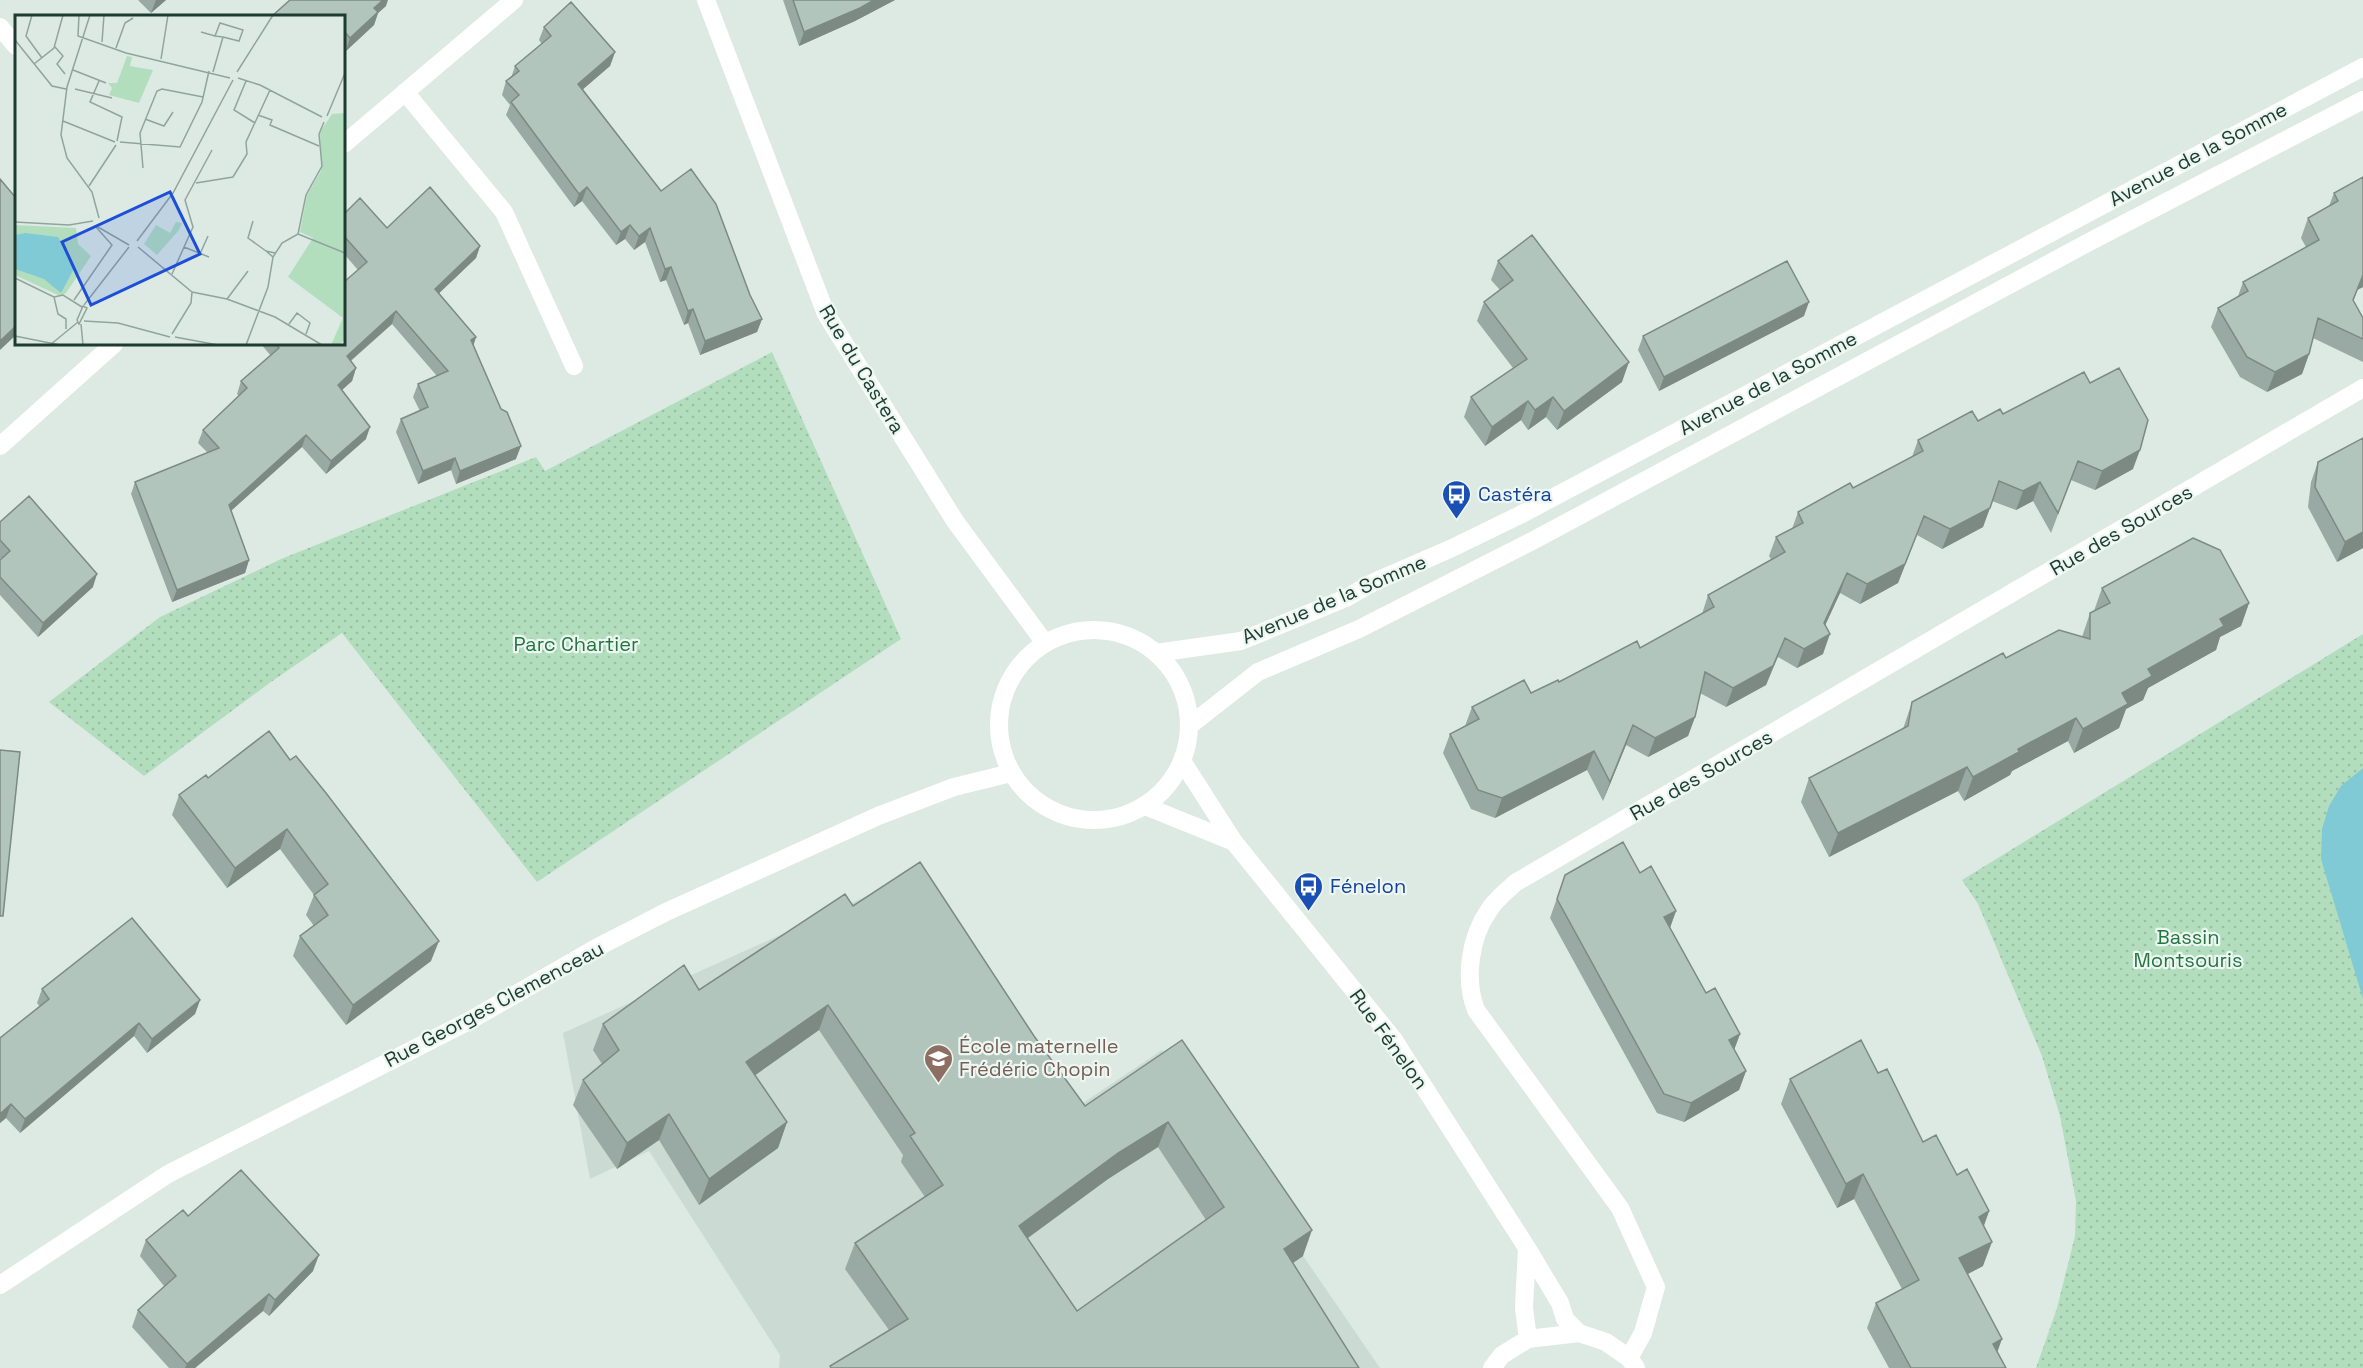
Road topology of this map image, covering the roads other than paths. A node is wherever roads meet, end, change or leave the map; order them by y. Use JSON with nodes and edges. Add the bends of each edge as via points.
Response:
{"nodes":[{"id":1,"x":514,"y":0,"type":"edge"},
{"id":2,"x":706,"y":0,"type":"edge"},
{"id":3,"x":0,"y":27,"type":"edge"},
{"id":4,"x":15,"y":45,"type":"edge"},
{"id":5,"x":2363,"y":67,"type":"edge"},
{"id":6,"x":405,"y":92,"type":"junction"},
{"id":7,"x":2363,"y":100,"type":"edge"},
{"id":8,"x":345,"y":143,"type":"edge"},
{"id":9,"x":113,"y":345,"type":"edge"},
{"id":10,"x":574,"y":366,"type":"dead end"},
{"id":11,"x":2363,"y":388,"type":"edge"},
{"id":12,"x":0,"y":446,"type":"edge"},
{"id":13,"x":1045,"y":643,"type":"junction"},
{"id":14,"x":1156,"y":653,"type":"junction"},
{"id":15,"x":1189,"y":726,"type":"junction"},
{"id":16,"x":1182,"y":761,"type":"junction"},
{"id":17,"x":1011,"y":773,"type":"junction"},
{"id":18,"x":1145,"y":806,"type":"junction"},
{"id":19,"x":1234,"y":842,"type":"junction"},
{"id":20,"x":1527,"y":1248,"type":"junction"},
{"id":21,"x":0,"y":1285,"type":"edge"},
{"id":22,"x":1579,"y":1333,"type":"junction"},
{"id":23,"x":1528,"y":1339,"type":"junction"},
{"id":24,"x":1633,"y":1363,"type":"edge"},
{"id":25,"x":1492,"y":1368,"type":"edge"}],
"edges":[{"from":1,"to":6,"type":"street"},
{"from":2,"to":13,"type":"street","name":"Rue du Castera","via":[[826,314],[955,521]]},
{"from":3,"to":4,"type":"street"},
{"from":5,"to":14,"type":"street","name":"Avenue de la Somme","via":[[1450,549],[1241,641]]},
{"from":6,"to":8,"type":"street"},
{"from":6,"to":10,"type":"street","via":[[504,212]]},
{"from":7,"to":15,"type":"street","name":"Avenue de la Somme","via":[[2091,241],[1525,545],[1359,629],[1258,672]]},
{"from":9,"to":12,"type":"street"},
{"from":11,"to":24,"type":"street","name":"Rue des Sources","via":[[1515,883],[1489,909],[1474,940],[1469,994],[1476,1010],[1620,1208],[1656,1287]]},
{"from":13,"to":14,"type":"street","via":[[1073,632],[1102,630],[1131,637]]},
{"from":13,"to":17,"type":"street","via":[[1022,662],[1006,687],[998,715],[1000,745]]},
{"from":14,"to":15,"type":"street","via":[[1174,673],[1186,699]]},
{"from":15,"to":16,"type":"street"},
{"from":16,"to":18,"type":"street","via":[[1167,786]]},
{"from":16,"to":19,"type":"street","name":"Rue Fénelon"},
{"from":17,"to":18,"type":"street","via":[[1026,793],[1071,818],[1117,818]]},
{"from":17,"to":21,"type":"street","name":"Rue Georges Clemenceau","via":[[954,787],[878,816],[666,912],[469,1021],[168,1174]]},
{"from":18,"to":19,"type":"street","name":"Rue Fénelon"},
{"from":19,"to":20,"type":"street","name":"Rue Fénelon","via":[[1394,1040]]},
{"from":20,"to":22,"type":"street","name":"Rue Fénelon","via":[[1560,1303],[1565,1319]]},
{"from":20,"to":23,"type":"street","via":[[1524,1308]]},
{"from":22,"to":23,"type":"street"},
{"from":22,"to":24,"type":"street","via":[[1606,1342]]},
{"from":23,"to":25,"type":"street","via":[[1502,1355]]}]}
